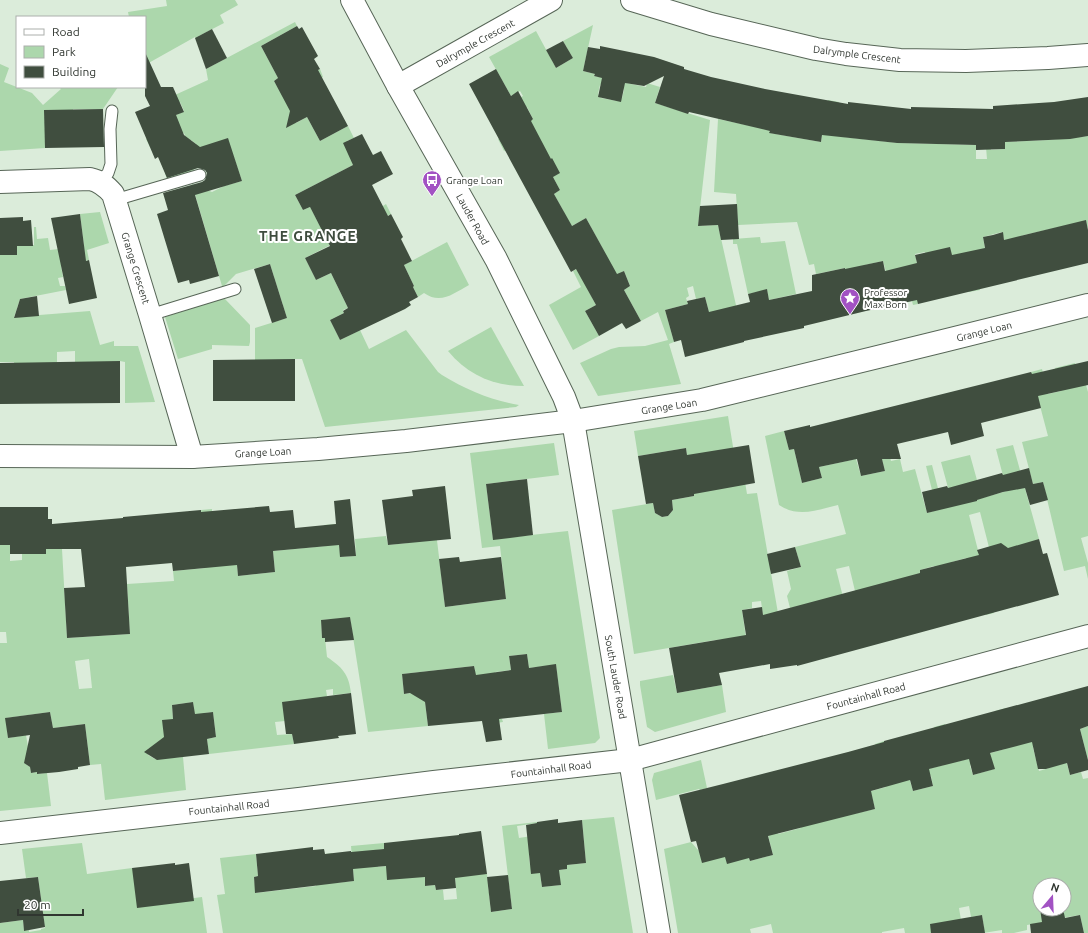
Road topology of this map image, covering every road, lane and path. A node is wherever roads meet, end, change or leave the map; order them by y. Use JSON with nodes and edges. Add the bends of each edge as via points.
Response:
{"nodes":[{"id":1,"x":352,"y":0,"type":"edge"},
{"id":2,"x":551,"y":0,"type":"edge"},
{"id":3,"x":632,"y":0,"type":"edge"},
{"id":4,"x":1088,"y":55,"type":"edge"},
{"id":5,"x":398,"y":86,"type":"junction"},
{"id":6,"x":112,"y":111,"type":"dead end"},
{"id":7,"x":200,"y":175,"type":"dead end"},
{"id":8,"x":0,"y":182,"type":"edge"},
{"id":9,"x":100,"y":182,"type":"junction"},
{"id":10,"x":115,"y":200,"type":"junction"},
{"id":11,"x":235,"y":289,"type":"dead end"},
{"id":12,"x":1088,"y":305,"type":"edge"},
{"id":13,"x":150,"y":315,"type":"junction"},
{"id":14,"x":573,"y":421,"type":"junction"},
{"id":15,"x":0,"y":456,"type":"edge"},
{"id":16,"x":192,"y":457,"type":"junction"},
{"id":17,"x":1088,"y":636,"type":"edge"},
{"id":18,"x":630,"y":760,"type":"junction"},
{"id":19,"x":0,"y":833,"type":"edge"},
{"id":20,"x":658,"y":933,"type":"edge"}],
"edges":[{"from":1,"to":5,"type":"street","name":"Lauder Road"},
{"from":2,"to":5,"type":"street","name":"Dalrymple Crescent"},
{"from":3,"to":4,"type":"street","name":"Dalrymple Crescent","via":[[731,29],[846,54],[900,60],[966,61]]},
{"from":5,"to":14,"type":"street","name":"Lauder Road","via":[[496,259],[561,390]]},
{"from":6,"to":9,"type":"lane","via":[[111,164],[108,174]]},
{"from":7,"to":10,"type":"lane"},
{"from":8,"to":9,"type":"street","via":[[90,179]]},
{"from":9,"to":10,"type":"street","name":"Grange Crescent","via":[[108,188]]},
{"from":10,"to":13,"type":"street","name":"Grange Crescent"},
{"from":11,"to":13,"type":"lane"},
{"from":12,"to":14,"type":"street","name":"Grange Loan","via":[[702,400]]},
{"from":13,"to":16,"type":"street","name":"Grange Crescent"},
{"from":14,"to":16,"type":"street","name":"Grange Loan","via":[[406,441]]},
{"from":14,"to":18,"type":"street","name":"South Lauder Road"},
{"from":15,"to":16,"type":"street","name":"Grange Loan"},
{"from":17,"to":18,"type":"street","name":"Fountainhall Road"},
{"from":18,"to":19,"type":"street","name":"Fountainhall Road"},
{"from":18,"to":20,"type":"street","name":"South Lauder Road"}]}
